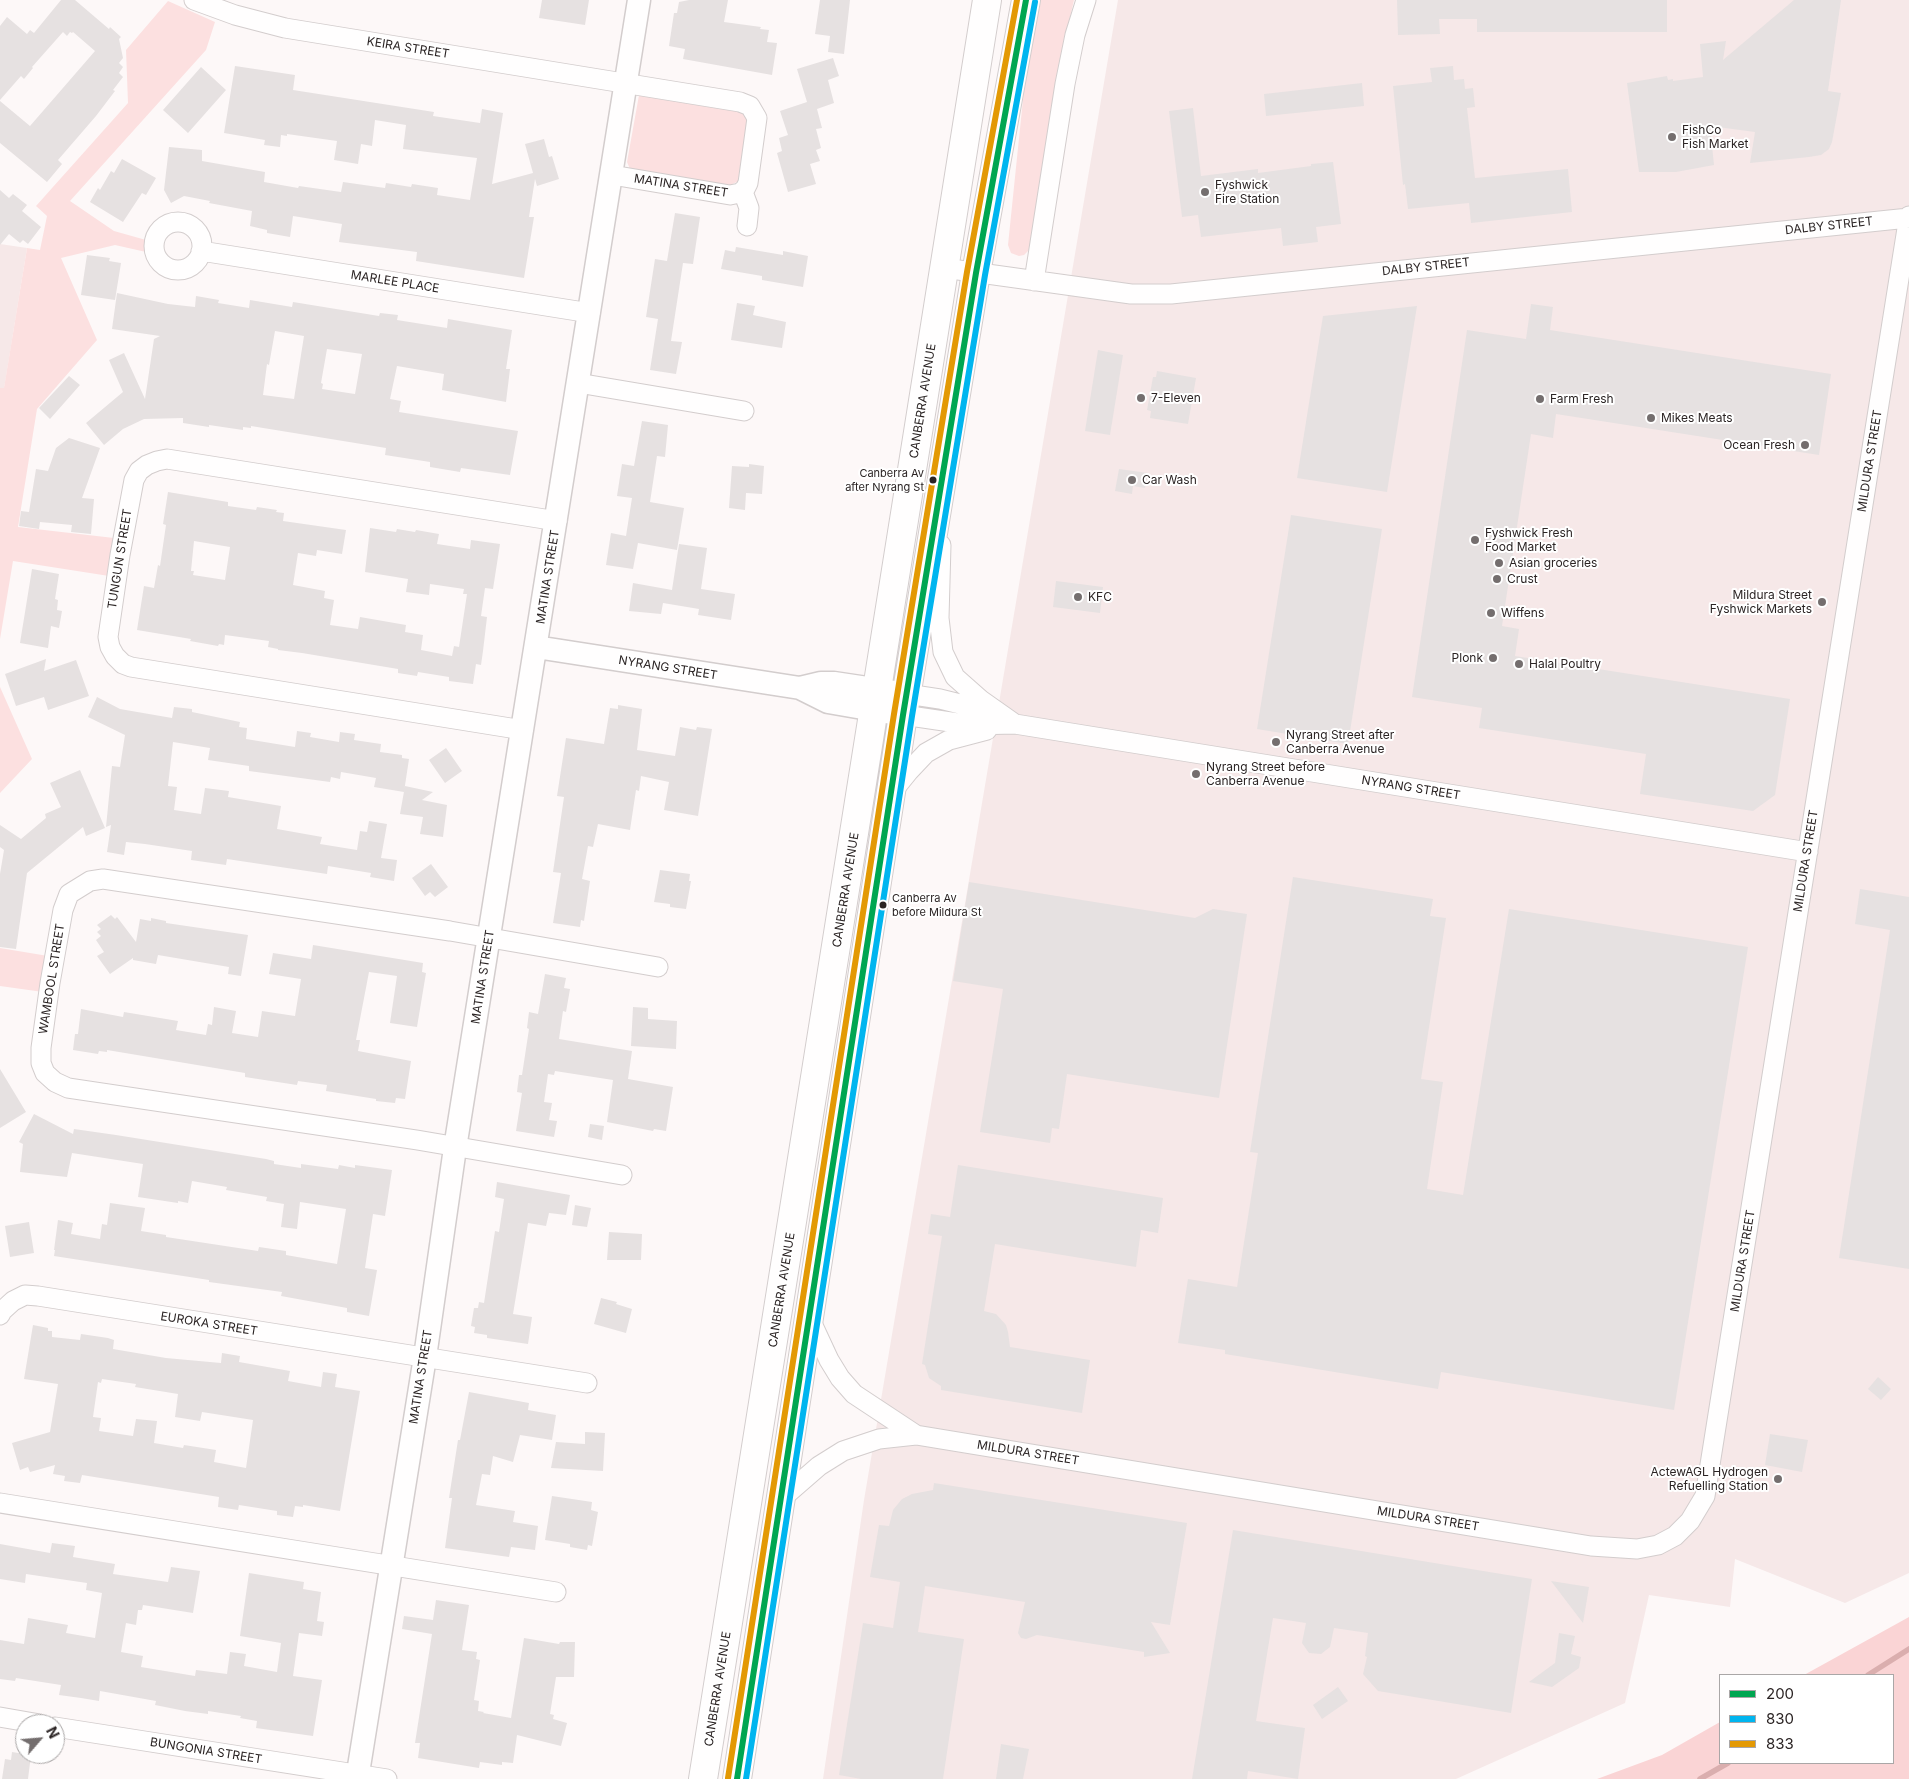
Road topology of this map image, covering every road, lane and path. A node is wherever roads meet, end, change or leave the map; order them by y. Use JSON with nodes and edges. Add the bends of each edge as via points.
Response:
{"nodes":[{"id":1,"x":194,"y":0,"type":"edge"},
{"id":2,"x":639,"y":0,"type":"edge"},
{"id":3,"x":986,"y":0,"type":"edge"},
{"id":4,"x":1026,"y":0,"type":"edge"},
{"id":5,"x":1086,"y":0,"type":"edge"},
{"id":6,"x":626,"y":83,"type":"junction"},
{"id":7,"x":612,"y":175,"type":"junction"},
{"id":8,"x":743,"y":192,"type":"junction"},
{"id":9,"x":1909,"y":217,"type":"edge"},
{"id":10,"x":747,"y":226,"type":"dead end"},
{"id":11,"x":201,"y":251,"type":"dead end"},
{"id":12,"x":944,"y":268,"type":"junction"},
{"id":13,"x":976,"y":273,"type":"junction"},
{"id":14,"x":1034,"y":281,"type":"junction"},
{"id":15,"x":590,"y":313,"type":"junction"},
{"id":16,"x":578,"y":384,"type":"junction"},
{"id":17,"x":744,"y":410,"type":"dead end"},
{"id":18,"x":940,"y":493,"type":"junction"},
{"id":19,"x":557,"y":521,"type":"junction"},
{"id":20,"x":536,"y":647,"type":"junction"},
{"id":21,"x":876,"y":700,"type":"junction"},
{"id":22,"x":905,"y":705,"type":"junction"},
{"id":23,"x":1015,"y":724,"type":"junction"},
{"id":24,"x":523,"y":730,"type":"junction"},
{"id":25,"x":891,"y":793,"type":"junction"},
{"id":26,"x":1808,"y":852,"type":"junction"},
{"id":27,"x":489,"y":939,"type":"junction"},
{"id":28,"x":658,"y":967,"type":"dead end"},
{"id":29,"x":456,"y":1148,"type":"junction"},
{"id":30,"x":622,"y":1176,"type":"dead end"},
{"id":31,"x":0,"y":1315,"type":"edge"},
{"id":32,"x":809,"y":1317,"type":"junction"},
{"id":33,"x":425,"y":1357,"type":"junction"},
{"id":34,"x":587,"y":1383,"type":"dead end"},
{"id":35,"x":916,"y":1434,"type":"junction"},
{"id":36,"x":781,"y":1498,"type":"junction"},
{"id":37,"x":0,"y":1503,"type":"edge"},
{"id":38,"x":391,"y":1566,"type":"junction"},
{"id":39,"x":556,"y":1592,"type":"dead end"},
{"id":40,"x":0,"y":1717,"type":"edge"},
{"id":41,"x":15,"y":1720,"type":"edge"},
{"id":42,"x":65,"y":1728,"type":"edge"},
{"id":43,"x":357,"y":1777,"type":"edge"},
{"id":44,"x":387,"y":1779,"type":"edge"},
{"id":45,"x":703,"y":1779,"type":"edge"},
{"id":46,"x":737,"y":1779,"type":"edge"}],
"edges":[{"from":1,"to":6,"type":"street","name":"KEIRA STREET","via":[[276,26]]},
{"from":2,"to":6,"type":"street","name":"MATINA STREET"},
{"from":3,"to":12,"type":"highway","name":"CANBERRA AVENUE"},
{"from":4,"to":13,"type":"highway"},
{"from":5,"to":14,"type":"street","via":[[1065,84]]},
{"from":6,"to":7,"type":"street","name":"MATINA STREET"},
{"from":6,"to":8,"type":"street","name":"MATINA STREET","via":[[750,106],[758,122],[748,183]]},
{"from":7,"to":8,"type":"street","name":"MATINA STREET","via":[[730,195]]},
{"from":7,"to":15,"type":"street","name":"MATINA STREET"},
{"from":8,"to":10,"type":"street","via":[[749,208]]},
{"from":9,"to":14,"type":"street","name":"DALBY STREET","via":[[1171,294],[1131,294]]},
{"from":9,"to":26,"type":"street","name":"MILDURA STREET"},
{"from":11,"to":15,"type":"street","name":"MARLEE PLACE"},
{"from":12,"to":13,"type":"street","name":"DALBY STREET"},
{"from":12,"to":21,"type":"highway","name":"CANBERRA AVENUE"},
{"from":13,"to":14,"type":"street","name":"DALBY STREET"},
{"from":13,"to":18,"type":"highway"},
{"from":15,"to":16,"type":"street","name":"MATINA STREET"},
{"from":16,"to":17,"type":"street"},
{"from":16,"to":19,"type":"street","name":"MATINA STREET"},
{"from":18,"to":22,"type":"highway"},
{"from":18,"to":23,"type":"street","via":[[939,618],[944,652],[955,677],[980,700]]},
{"from":19,"to":20,"type":"street","name":"MATINA STREET"},
{"from":19,"to":24,"type":"street","name":"TUNGUN STREET","via":[[168,459],[147,465],[134,480],[120,555],[108,637],[115,656],[130,668]]},
{"from":20,"to":21,"type":"street","name":"NYRANG STREET","via":[[800,688],[828,702]]},
{"from":20,"to":24,"type":"street","name":"MATINA STREET"},
{"from":21,"to":22,"type":"street","name":"NYRANG STREET"},
{"from":21,"to":45,"type":"highway","name":"CANBERRA AVENUE"},
{"from":22,"to":23,"type":"street","name":"NYRANG STREET","via":[[940,699],[972,707]]},
{"from":22,"to":25,"type":"highway"},
{"from":23,"to":25,"type":"street","via":[[949,740],[926,753]]},
{"from":23,"to":26,"type":"street","name":"NYRANG STREET"},
{"from":24,"to":27,"type":"street","name":"MATINA STREET"},
{"from":25,"to":32,"type":"highway"},
{"from":26,"to":35,"type":"street","name":"MILDURA STREET","via":[[1705,1496],[1690,1521],[1675,1536],[1658,1545],[1637,1549],[1591,1546]]},
{"from":27,"to":28,"type":"street"},
{"from":27,"to":29,"type":"street","name":"MATINA STREET"},
{"from":27,"to":29,"type":"street","name":"WAMBOOL STREET","via":[[103,878],[90,881],[69,894],[63,910],[50,983],[41,1063],[45,1073],[68,1088]]},
{"from":29,"to":30,"type":"street"},
{"from":29,"to":33,"type":"street","name":"MATINA STREET"},
{"from":31,"to":33,"type":"street","name":"EUROKA STREET","via":[[12,1301],[25,1295],[38,1296]]},
{"from":32,"to":35,"type":"street","name":"MILDURA STREET","via":[[829,1360],[854,1394]]},
{"from":32,"to":36,"type":"highway"},
{"from":33,"to":34,"type":"street","name":"EUROKA STREET"},
{"from":33,"to":38,"type":"street","name":"MATINA STREET"},
{"from":35,"to":36,"type":"street","name":"MILDURA STREET","via":[[879,1439],[843,1451],[819,1466]]},
{"from":36,"to":46,"type":"highway"},
{"from":37,"to":38,"type":"street"},
{"from":38,"to":39,"type":"street"},
{"from":38,"to":43,"type":"street","name":"MATINA STREET"},
{"from":40,"to":41,"type":"street"},
{"from":42,"to":43,"type":"street","name":"BUNGONIA STREET"},
{"from":43,"to":44,"type":"street","name":"BUNGONIA STREET"}]}
